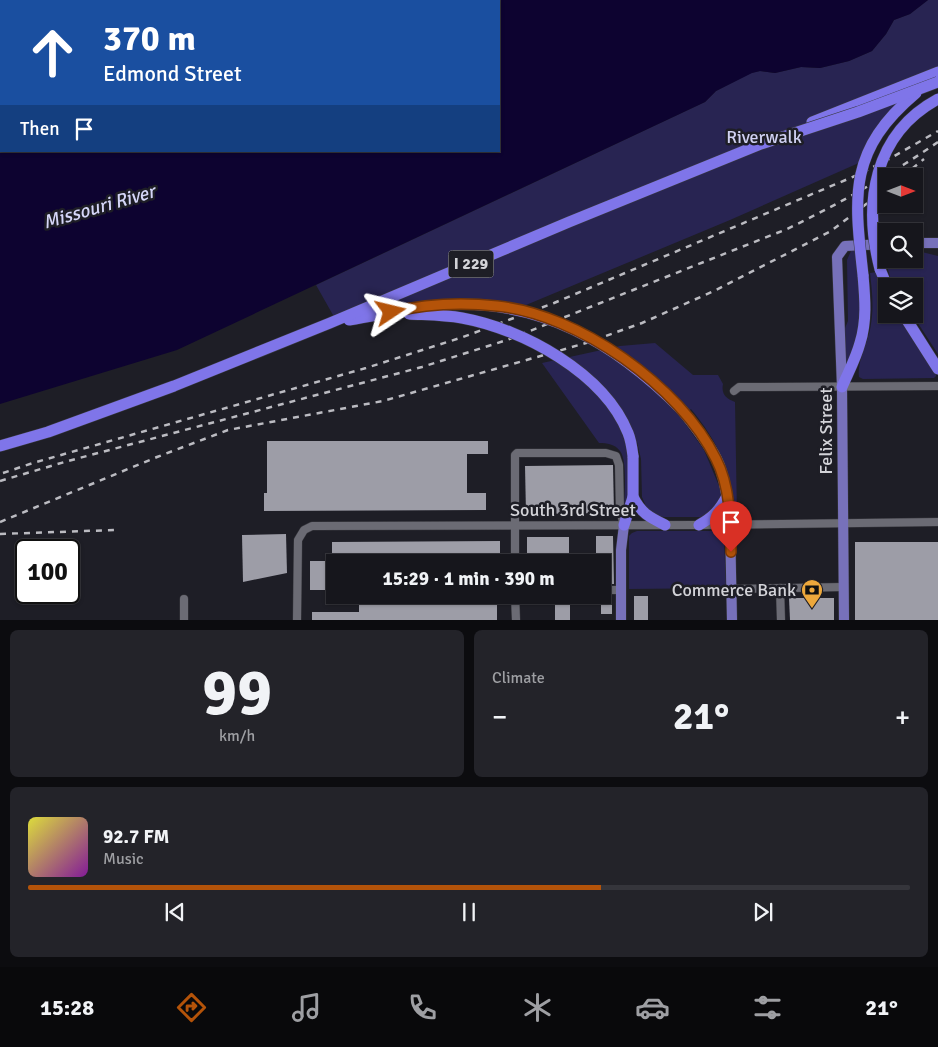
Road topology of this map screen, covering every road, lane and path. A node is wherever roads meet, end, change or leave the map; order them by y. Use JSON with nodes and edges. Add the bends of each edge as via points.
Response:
{"nodes":[{"id":1,"x":938,"y":72,"type":"edge"},
{"id":2,"x":938,"y":78,"type":"edge"},
{"id":3,"x":938,"y":82,"type":"edge"},
{"id":4,"x":938,"y":99,"type":"edge"},
{"id":5,"x":596,"y":211,"type":"junction"},
{"id":6,"x":923,"y":243,"type":"edge"},
{"id":7,"x":938,"y":243,"type":"edge"},
{"id":8,"x":878,"y":244,"type":"edge"},
{"id":9,"x":493,"y":254,"type":"junction"},
{"id":10,"x":884,"y":278,"type":"edge"},
{"id":11,"x":330,"y":323,"type":"junction"},
{"id":12,"x":909,"y":323,"type":"edge"},
{"id":13,"x":314,"y":330,"type":"junction"},
{"id":14,"x":938,"y":369,"type":"edge"},
{"id":15,"x":938,"y":386,"type":"edge"},
{"id":16,"x":842,"y":387,"type":"junction"},
{"id":17,"x":734,"y":391,"type":"dead end"},
{"id":18,"x":0,"y":446,"type":"edge"},
{"id":19,"x":727,"y":496,"type":"junction"},
{"id":20,"x":633,"y":497,"type":"junction"},
{"id":21,"x":843,"y":522,"type":"junction"},
{"id":22,"x":938,"y":522,"type":"edge"},
{"id":23,"x":730,"y":524,"type":"junction"},
{"id":24,"x":515,"y":525,"type":"junction"},
{"id":25,"x":624,"y":525,"type":"junction"},
{"id":26,"x":665,"y":525,"type":"junction"},
{"id":27,"x":700,"y":525,"type":"junction"},
{"id":28,"x":515,"y":554,"type":"edge"},
{"id":29,"x":844,"y":587,"type":"junction"},
{"id":30,"x":780,"y":588,"type":"junction"},
{"id":31,"x":732,"y":589,"type":"junction"},
{"id":32,"x":611,"y":590,"type":"edge"},
{"id":33,"x":621,"y":590,"type":"junction"},
{"id":34,"x":184,"y":599,"type":"dead end"},
{"id":35,"x":515,"y":604,"type":"edge"},
{"id":36,"x":184,"y":620,"type":"edge"},
{"id":37,"x":297,"y":620,"type":"edge"},
{"id":38,"x":516,"y":620,"type":"edge"},
{"id":39,"x":622,"y":620,"type":"edge"},
{"id":40,"x":732,"y":620,"type":"edge"},
{"id":41,"x":781,"y":620,"type":"edge"},
{"id":42,"x":844,"y":620,"type":"edge"}],
"edges":[{"from":1,"to":5,"type":"highway","number":"I 229","bridge":true},
{"from":2,"to":16,"type":"highway","bridge":true,"via":[[901,106],[870,147],[864,161],[857,207],[865,299],[864,328]]},
{"from":3,"to":5,"type":"highway","number":"I 229","bridge":true,"via":[[761,144]]},
{"from":4,"to":10,"type":"highway","bridge":true,"via":[[906,123],[891,141],[881,161],[872,203],[872,229]]},
{"from":5,"to":9,"type":"highway","number":"I 229","bridge":true},
{"from":6,"to":7,"type":"main road"},
{"from":8,"to":16,"type":"main road","name":"Felix Street","via":[[845,246],[837,257]]},
{"from":9,"to":11,"type":"highway","number":"I 229","bridge":true},
{"from":9,"to":13,"type":"highway","number":"I 229","bridge":true},
{"from":11,"to":18,"type":"highway","number":"I 229","bridge":true,"via":[[174,386]]},
{"from":11,"to":19,"type":"highway","bridge":true,"via":[[408,308],[444,305],[498,306],[567,326],[603,345],[640,371],[682,410],[717,460]]},
{"from":12,"to":14,"type":"highway"},
{"from":13,"to":18,"type":"highway","number":"I 229","bridge":true,"via":[[176,386]]},
{"from":13,"to":20,"type":"highway","bridge":true,"via":[[362,317],[432,314],[462,318],[539,345],[563,359],[593,385],[619,416],[629,434],[633,456]]},
{"from":15,"to":16,"type":"street"},
{"from":16,"to":17,"type":"street","via":[[740,387]]},
{"from":16,"to":21,"type":"main road","name":"Felix Street"},
{"from":19,"to":23,"type":"highway"},
{"from":19,"to":27,"type":"highway","via":[[713,517]]},
{"from":20,"to":25,"type":"highway"},
{"from":20,"to":26,"type":"highway","via":[[646,515]]},
{"from":21,"to":22,"type":"street","name":"South 3rd Street"},
{"from":21,"to":23,"type":"street","name":"South 3rd Street"},
{"from":21,"to":29,"type":"main road","name":"Felix Street"},
{"from":23,"to":27,"type":"street","name":"South 3rd Street"},
{"from":23,"to":31,"type":"main road"},
{"from":24,"to":25,"type":"street","name":"South 3rd Street"},
{"from":24,"to":25,"type":"street","via":[[517,453],[606,453],[616,456],[619,464],[620,511]]},
{"from":24,"to":28,"type":"street"},
{"from":24,"to":37,"type":"street","name":"South 3rd Street","via":[[312,526],[299,536]]},
{"from":25,"to":26,"type":"street","name":"South 3rd Street"},
{"from":25,"to":33,"type":"main road"},
{"from":26,"to":27,"type":"street","name":"South 3rd Street"},
{"from":29,"to":30,"type":"street"},
{"from":29,"to":42,"type":"main road","name":"Felix Street"},
{"from":30,"to":31,"type":"street"},
{"from":30,"to":41,"type":"street"},
{"from":31,"to":40,"type":"main road"},
{"from":32,"to":33,"type":"street"},
{"from":33,"to":39,"type":"main road"},
{"from":34,"to":36,"type":"street"},
{"from":35,"to":38,"type":"street"}]}
